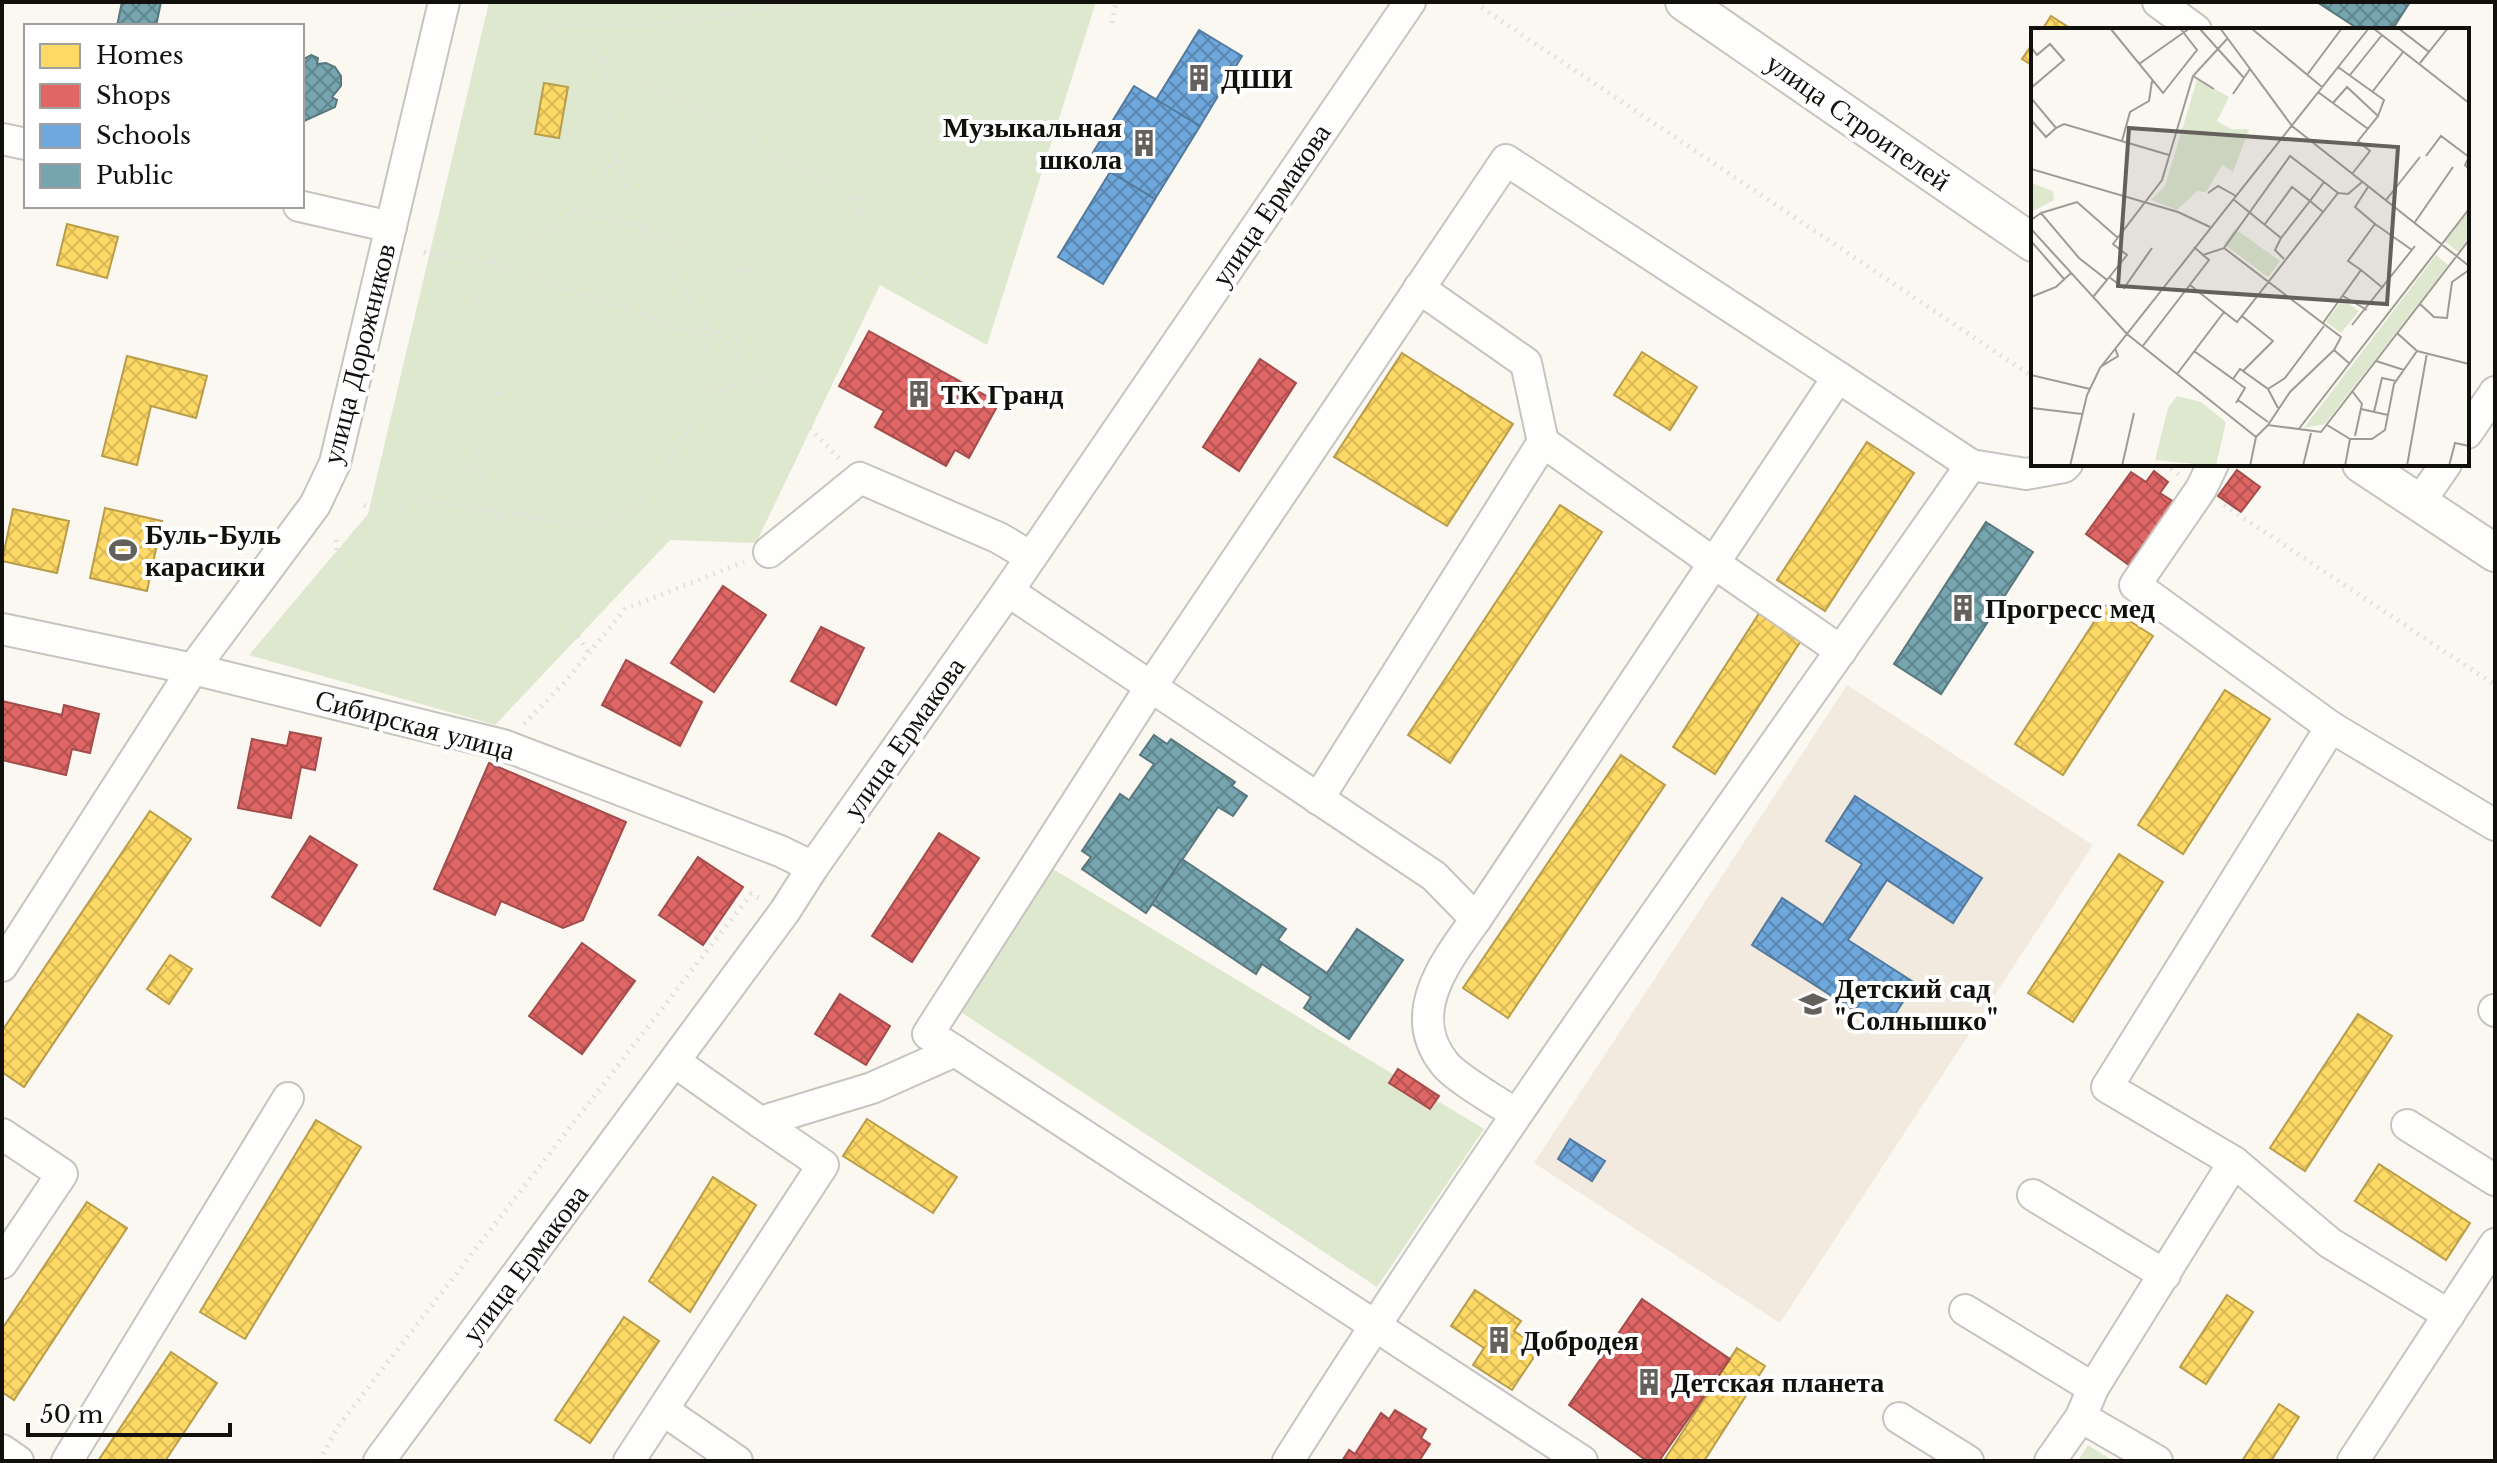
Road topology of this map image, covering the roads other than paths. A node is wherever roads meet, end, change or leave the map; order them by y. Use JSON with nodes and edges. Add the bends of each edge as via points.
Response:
{"nodes":[{"id":1,"x":444,"y":2,"type":"edge"},
{"id":2,"x":1410,"y":2,"type":"edge"},
{"id":3,"x":1684,"y":2,"type":"edge"},
{"id":4,"x":2158,"y":2,"type":"edge"},
{"id":5,"x":2193,"y":28,"type":"edge"},
{"id":6,"x":2,"y":139,"type":"edge"},
{"id":7,"x":24,"y":144,"type":"edge"},
{"id":8,"x":304,"y":207,"type":"edge"},
{"id":9,"x":391,"y":227,"type":"junction"},
{"id":10,"x":2031,"y":242,"type":"edge"},
{"id":11,"x":1419,"y":288,"type":"junction"},
{"id":12,"x":1838,"y":377,"type":"junction"},
{"id":13,"x":2495,"y":392,"type":"edge"},
{"id":14,"x":2469,"y":430,"type":"edge"},
{"id":15,"x":1543,"y":442,"type":"junction"},
{"id":16,"x":1971,"y":465,"type":"junction"},
{"id":17,"x":2065,"y":466,"type":"edge"},
{"id":18,"x":2364,"y":466,"type":"edge"},
{"id":19,"x":2445,"y":466,"type":"edge"},
{"id":20,"x":2207,"y":476,"type":"edge"},
{"id":21,"x":2419,"y":503,"type":"junction"},
{"id":22,"x":769,"y":552,"type":"road end"},
{"id":23,"x":2495,"y":553,"type":"edge"},
{"id":24,"x":1031,"y":557,"type":"junction"},
{"id":25,"x":1714,"y":563,"type":"junction"},
{"id":26,"x":1008,"y":591,"type":"junction"},
{"id":27,"x":2,"y":629,"type":"edge"},
{"id":28,"x":1841,"y":651,"type":"junction"},
{"id":29,"x":193,"y":669,"type":"junction"},
{"id":30,"x":1150,"y":688,"type":"junction"},
{"id":31,"x":2331,"y":727,"type":"junction"},
{"id":32,"x":1318,"y":799,"type":"junction"},
{"id":33,"x":2495,"y":825,"type":"edge"},
{"id":34,"x":813,"y":867,"type":"junction"},
{"id":35,"x":1476,"y":919,"type":"junction"},
{"id":36,"x":2,"y":966,"type":"edge"},
{"id":37,"x":955,"y":1051,"type":"junction"},
{"id":38,"x":675,"y":1062,"type":"junction"},
{"id":39,"x":288,"y":1098,"type":"dead end"},
{"id":40,"x":1516,"y":1114,"type":"junction"},
{"id":41,"x":760,"y":1122,"type":"junction"},
{"id":42,"x":2407,"y":1125,"type":"dead end"},
{"id":43,"x":2,"y":1134,"type":"edge"},
{"id":44,"x":2234,"y":1162,"type":"junction"},
{"id":45,"x":2495,"y":1180,"type":"edge"},
{"id":46,"x":2033,"y":1195,"type":"dead end"},
{"id":47,"x":2495,"y":1244,"type":"edge"},
{"id":48,"x":2,"y":1263,"type":"edge"},
{"id":49,"x":2165,"y":1275,"type":"junction"},
{"id":50,"x":1965,"y":1310,"type":"dead end"},
{"id":51,"x":2449,"y":1315,"type":"junction"},
{"id":52,"x":1373,"y":1325,"type":"junction"},
{"id":53,"x":2093,"y":1388,"type":"junction"},
{"id":54,"x":663,"y":1410,"type":"junction"},
{"id":55,"x":2081,"y":1417,"type":"junction"},
{"id":56,"x":1899,"y":1418,"type":"dead end"},
{"id":57,"x":2,"y":1450,"type":"edge"},
{"id":58,"x":18,"y":1461,"type":"edge"},
{"id":59,"x":67,"y":1461,"type":"edge"},
{"id":60,"x":379,"y":1461,"type":"edge"},
{"id":61,"x":629,"y":1461,"type":"edge"},
{"id":62,"x":737,"y":1461,"type":"edge"},
{"id":63,"x":1288,"y":1461,"type":"edge"},
{"id":64,"x":1582,"y":1461,"type":"edge"},
{"id":65,"x":1968,"y":1461,"type":"edge"},
{"id":66,"x":2050,"y":1461,"type":"edge"},
{"id":67,"x":2157,"y":1461,"type":"edge"},
{"id":68,"x":2353,"y":1461,"type":"edge"}],
"edges":[{"from":1,"to":9,"type":"street","name":"улица Дорожников"},
{"from":2,"to":24,"type":"street","name":"улица Ермакова"},
{"from":3,"to":10,"type":"main road","name":"улица Строителей"},
{"from":4,"to":5,"type":"street"},
{"from":6,"to":7,"type":"street"},
{"from":8,"to":9,"type":"street"},
{"from":9,"to":29,"type":"street","name":"улица Дорожников","via":[[335,463],[315,505]]},
{"from":11,"to":12,"type":"street","via":[[1506,160]]},
{"from":11,"to":15,"type":"street","via":[[1526,363]]},
{"from":11,"to":30,"type":"street"},
{"from":12,"to":16,"type":"street"},
{"from":12,"to":25,"type":"street"},
{"from":13,"to":14,"type":"street"},
{"from":15,"to":25,"type":"street"},
{"from":15,"to":32,"type":"street"},
{"from":16,"to":17,"type":"street","via":[[2026,474]]},
{"from":16,"to":28,"type":"street"},
{"from":18,"to":21,"type":"main road"},
{"from":19,"to":21,"type":"street"},
{"from":20,"to":31,"type":"street","via":[[2135,585]]},
{"from":21,"to":23,"type":"main road"},
{"from":22,"to":24,"type":"street","via":[[860,478]]},
{"from":24,"to":26,"type":"street","name":"улица Ермакова"},
{"from":25,"to":28,"type":"street"},
{"from":25,"to":35,"type":"street"},
{"from":26,"to":30,"type":"street"},
{"from":26,"to":34,"type":"street","name":"улица Ермакова"},
{"from":27,"to":29,"type":"street","name":"Сибирская улица"},
{"from":28,"to":40,"type":"street"},
{"from":29,"to":34,"type":"street","name":"Сибирская улица","via":[[503,745]]},
{"from":29,"to":36,"type":"street","name":"улица Дорожников"},
{"from":30,"to":32,"type":"street"},
{"from":30,"to":37,"type":"street","via":[[928,1034]]},
{"from":31,"to":33,"type":"street"},
{"from":31,"to":44,"type":"street","via":[[2107,1087]]},
{"from":32,"to":35,"type":"street","via":[[1434,876]]},
{"from":34,"to":38,"type":"street","name":"улица Ермакова"},
{"from":35,"to":40,"type":"street","via":[[1443,966],[1429,999],[1428,1034],[1446,1065]]},
{"from":37,"to":41,"type":"street","via":[[872,1088]]},
{"from":37,"to":52,"type":"street"},
{"from":38,"to":41,"type":"street"},
{"from":38,"to":60,"type":"street","name":"улица Ермакова"},
{"from":39,"to":59,"type":"street"},
{"from":40,"to":52,"type":"street"},
{"from":41,"to":54,"type":"street","via":[[823,1165]]},
{"from":42,"to":45,"type":"street"},
{"from":43,"to":48,"type":"street","via":[[62,1174]]},
{"from":44,"to":49,"type":"street"},
{"from":44,"to":51,"type":"street","via":[[2330,1243]]},
{"from":46,"to":49,"type":"street"},
{"from":47,"to":51,"type":"street"},
{"from":49,"to":53,"type":"street"},
{"from":50,"to":53,"type":"street"},
{"from":51,"to":68,"type":"street"},
{"from":52,"to":63,"type":"street"},
{"from":52,"to":64,"type":"street"},
{"from":53,"to":55,"type":"street"},
{"from":54,"to":61,"type":"street"},
{"from":54,"to":62,"type":"street"},
{"from":55,"to":66,"type":"street"},
{"from":55,"to":67,"type":"street"},
{"from":56,"to":65,"type":"street"},
{"from":57,"to":58,"type":"street"}]}
